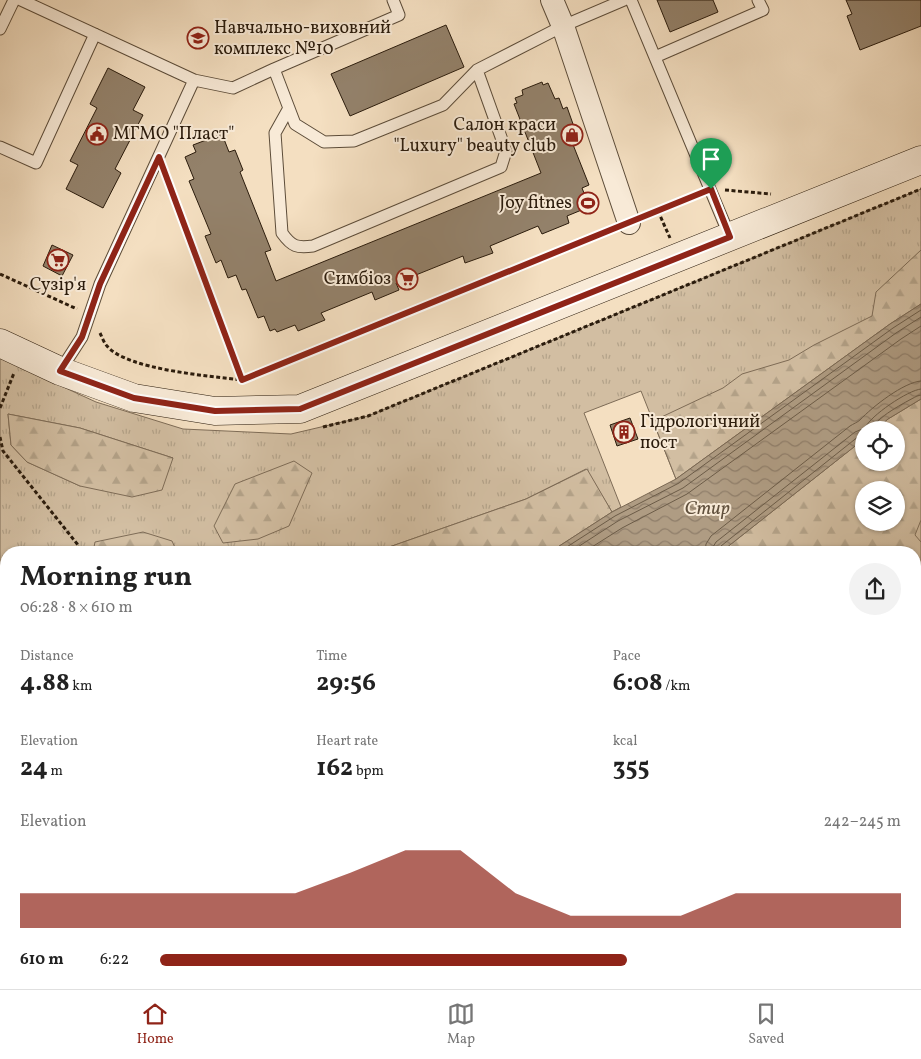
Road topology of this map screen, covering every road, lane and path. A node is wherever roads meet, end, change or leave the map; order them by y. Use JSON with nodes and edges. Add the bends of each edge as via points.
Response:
{"nodes":[{"id":1,"x":14,"y":0,"type":"edge"},
{"id":2,"x":21,"y":0,"type":"edge"},
{"id":3,"x":392,"y":0,"type":"edge"},
{"id":4,"x":552,"y":0,"type":"edge"},
{"id":5,"x":624,"y":0,"type":"edge"},
{"id":6,"x":630,"y":0,"type":"edge"},
{"id":7,"x":758,"y":0,"type":"edge"},
{"id":8,"x":563,"y":26,"type":"junction"},
{"id":9,"x":0,"y":30,"type":"edge"},
{"id":10,"x":95,"y":34,"type":"junction"},
{"id":11,"x":655,"y":57,"type":"junction"},
{"id":12,"x":274,"y":69,"type":"junction"},
{"id":13,"x":477,"y":70,"type":"junction"},
{"id":14,"x":194,"y":80,"type":"junction"},
{"id":15,"x":289,"y":108,"type":"junction"},
{"id":16,"x":0,"y":147,"type":"edge"},
{"id":17,"x":159,"y":157,"type":"junction"},
{"id":18,"x":921,"y":160,"type":"edge"},
{"id":19,"x":711,"y":189,"type":"junction"},
{"id":20,"x":921,"y":189,"type":"edge"},
{"id":21,"x":629,"y":223,"type":"junction"},
{"id":22,"x":730,"y":237,"type":"junction"},
{"id":23,"x":0,"y":274,"type":"edge"},
{"id":24,"x":90,"y":315,"type":"junction"},
{"id":25,"x":586,"y":327,"type":"dead end"},
{"id":26,"x":0,"y":343,"type":"edge"},
{"id":27,"x":17,"y":366,"type":"dead end"},
{"id":28,"x":60,"y":371,"type":"junction"},
{"id":29,"x":242,"y":380,"type":"junction"},
{"id":30,"x":0,"y":408,"type":"edge"},
{"id":31,"x":0,"y":436,"type":"edge"},
{"id":32,"x":78,"y":546,"type":"edge"}],
"edges":[{"from":1,"to":9,"type":"lane"},
{"from":2,"to":10,"type":"lane"},
{"from":3,"to":12,"type":"lane","via":[[399,16]]},
{"from":4,"to":8,"type":"street"},
{"from":5,"to":8,"type":"lane"},
{"from":6,"to":11,"type":"lane"},
{"from":7,"to":11,"type":"lane","via":[[763,10]]},
{"from":8,"to":13,"type":"lane"},
{"from":8,"to":21,"type":"street"},
{"from":10,"to":14,"type":"lane"},
{"from":10,"to":16,"type":"lane","via":[[36,163]]},
{"from":11,"to":19,"type":"lane"},
{"from":12,"to":14,"type":"lane","via":[[232,88]]},
{"from":12,"to":15,"type":"lane"},
{"from":13,"to":15,"type":"lane","via":[[443,105],[354,140],[324,142],[295,124]]},
{"from":13,"to":15,"type":"lane","via":[[506,151],[501,167],[313,246],[289,244],[282,233],[275,133]]},
{"from":14,"to":17,"type":"lane"},
{"from":17,"to":24,"type":"lane","via":[[100,284]]},
{"from":17,"to":29,"type":"path"},
{"from":18,"to":22,"type":"street"},
{"from":19,"to":21,"type":"path"},
{"from":19,"to":22,"type":"lane"},
{"from":20,"to":25,"type":"path"},
{"from":21,"to":29,"type":"path"},
{"from":22,"to":28,"type":"street","via":[[300,409],[215,411],[134,398]]},
{"from":23,"to":24,"type":"path"},
{"from":24,"to":28,"type":"lane","via":[[82,337]]},
{"from":24,"to":29,"type":"path","via":[[108,348],[134,363]]},
{"from":26,"to":28,"type":"street"},
{"from":27,"to":30,"type":"path"},
{"from":31,"to":32,"type":"path","via":[[3,451]]}]}
